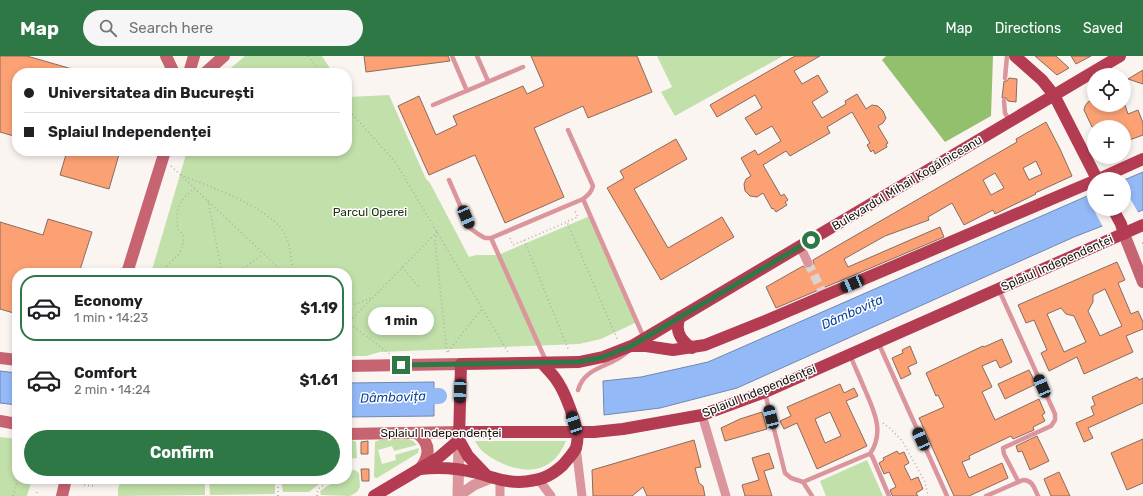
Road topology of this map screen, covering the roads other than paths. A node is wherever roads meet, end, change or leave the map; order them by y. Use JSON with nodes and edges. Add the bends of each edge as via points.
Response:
{"nodes":[{"id":1,"x":166,"y":56,"type":"edge"},
{"id":2,"x":194,"y":56,"type":"edge"},
{"id":3,"x":224,"y":56,"type":"edge"},
{"id":4,"x":452,"y":56,"type":"edge"},
{"id":5,"x":477,"y":56,"type":"edge"},
{"id":6,"x":1007,"y":56,"type":"edge"},
{"id":7,"x":1015,"y":56,"type":"edge"},
{"id":8,"x":1120,"y":56,"type":"edge"},
{"id":9,"x":523,"y":67,"type":"dead end"},
{"id":10,"x":172,"y":68,"type":"edge"},
{"id":11,"x":190,"y":68,"type":"edge"},
{"id":12,"x":211,"y":68,"type":"edge"},
{"id":13,"x":1005,"y":78,"type":"dead end"},
{"id":14,"x":488,"y":81,"type":"junction"},
{"id":15,"x":467,"y":91,"type":"junction"},
{"id":16,"x":1054,"y":95,"type":"junction"},
{"id":17,"x":1004,"y":101,"type":"dead end"},
{"id":18,"x":433,"y":105,"type":"dead end"},
{"id":19,"x":1010,"y":121,"type":"junction"},
{"id":20,"x":568,"y":130,"type":"dead end"},
{"id":21,"x":163,"y":156,"type":"edge"},
{"id":22,"x":1143,"y":160,"type":"edge"},
{"id":23,"x":1094,"y":172,"type":"edge"},
{"id":24,"x":1115,"y":172,"type":"edge"},
{"id":25,"x":449,"y":180,"type":"dead end"},
{"id":26,"x":1087,"y":184,"type":"edge"},
{"id":27,"x":583,"y":199,"type":"junction"},
{"id":28,"x":1116,"y":216,"type":"edge"},
{"id":29,"x":1143,"y":226,"type":"edge"},
{"id":30,"x":1122,"y":228,"type":"junction"},
{"id":31,"x":491,"y":238,"type":"junction"},
{"id":32,"x":800,"y":246,"type":"junction"},
{"id":33,"x":808,"y":263,"type":"tunnel mouth"},
{"id":34,"x":129,"y":268,"type":"edge"},
{"id":35,"x":1143,"y":282,"type":"edge"},
{"id":36,"x":999,"y":289,"type":"junction"},
{"id":37,"x":680,"y":317,"type":"junction"},
{"id":38,"x":645,"y":338,"type":"junction"},
{"id":39,"x":877,"y":341,"type":"junction"},
{"id":40,"x":631,"y":346,"type":"junction"},
{"id":41,"x":692,"y":348,"type":"junction"},
{"id":42,"x":849,"y":354,"type":"junction"},
{"id":43,"x":0,"y":358,"type":"edge"},
{"id":44,"x":12,"y":359,"type":"edge"},
{"id":45,"x":544,"y":363,"type":"junction"},
{"id":46,"x":461,"y":364,"type":"junction"},
{"id":47,"x":352,"y":366,"type":"edge"},
{"id":48,"x":578,"y":390,"type":"dead end"},
{"id":49,"x":765,"y":392,"type":"junction"},
{"id":50,"x":702,"y":415,"type":"junction"},
{"id":51,"x":0,"y":422,"type":"edge"},
{"id":52,"x":12,"y":423,"type":"edge"},
{"id":53,"x":600,"y":432,"type":"junction"},
{"id":54,"x":417,"y":433,"type":"junction"},
{"id":55,"x":578,"y":433,"type":"junction"},
{"id":56,"x":352,"y":434,"type":"edge"},
{"id":57,"x":459,"y":436,"type":"junction"},
{"id":58,"x":576,"y":447,"type":"junction"},
{"id":59,"x":870,"y":454,"type":"junction"},
{"id":60,"x":420,"y":469,"type":"junction"},
{"id":61,"x":459,"y":469,"type":"junction"},
{"id":62,"x":492,"y":478,"type":"junction"},
{"id":63,"x":539,"y":480,"type":"junction"},
{"id":64,"x":1018,"y":481,"type":"junction"},
{"id":65,"x":803,"y":482,"type":"junction"},
{"id":66,"x":65,"y":484,"type":"edge"},
{"id":67,"x":62,"y":496,"type":"edge"},
{"id":68,"x":374,"y":496,"type":"edge"},
{"id":69,"x":458,"y":496,"type":"edge"},
{"id":70,"x":500,"y":496,"type":"edge"},
{"id":71,"x":551,"y":496,"type":"edge"},
{"id":72,"x":582,"y":496,"type":"edge"},
{"id":73,"x":726,"y":496,"type":"edge"},
{"id":74,"x":812,"y":496,"type":"edge"},
{"id":75,"x":889,"y":496,"type":"edge"},
{"id":76,"x":947,"y":496,"type":"edge"},
{"id":77,"x":986,"y":496,"type":"edge"},
{"id":78,"x":1038,"y":496,"type":"edge"}],
"edges":[{"from":1,"to":10,"type":"main road"},
{"from":2,"to":11,"type":"main road"},
{"from":3,"to":12,"type":"main road"},
{"from":4,"to":15,"type":"lane"},
{"from":5,"to":14,"type":"lane"},
{"from":6,"to":13,"type":"lane"},
{"from":7,"to":16,"type":"main road","via":[[1042,80]]},
{"from":8,"to":16,"type":"main road","name":"Bulevardul Mihail Kogălniceanu"},
{"from":9,"to":14,"type":"lane"},
{"from":14,"to":15,"type":"lane"},
{"from":15,"to":18,"type":"lane"},
{"from":16,"to":19,"type":"main road","name":"Bulevardul Mihail Kogălniceanu"},
{"from":16,"to":23,"type":"main road"},
{"from":17,"to":19,"type":"lane","via":[[1005,113]]},
{"from":19,"to":32,"type":"main road","name":"Bulevardul Mihail Kogălniceanu"},
{"from":20,"to":27,"type":"lane","via":[[593,186],[592,191]]},
{"from":21,"to":34,"type":"main road"},
{"from":22,"to":24,"type":"main road"},
{"from":25,"to":31,"type":"lane","via":[[470,228],[485,238]]},
{"from":26,"to":41,"type":"main road","via":[[715,341]]},
{"from":27,"to":31,"type":"lane"},
{"from":27,"to":38,"type":"lane"},
{"from":28,"to":30,"type":"main road"},
{"from":29,"to":30,"type":"main road","name":"Splaiul Independenței"},
{"from":30,"to":35,"type":"main road"},
{"from":30,"to":36,"type":"main road","name":"Splaiul Independenței"},
{"from":31,"to":45,"type":"lane"},
{"from":32,"to":33,"type":"street"},
{"from":32,"to":37,"type":"main road","name":"Bulevardul Mihail Kogălniceanu"},
{"from":36,"to":39,"type":"main road","name":"Splaiul Independenței"},
{"from":36,"to":64,"type":"lane","via":[[1052,407],[1055,420],[1051,426],[1004,448],[1004,454]]},
{"from":37,"to":38,"type":"main road","name":"Bulevardul Mihail Kogălniceanu"},
{"from":37,"to":41,"type":"main road","via":[[678,332]]},
{"from":38,"to":40,"type":"main road","name":"Bulevardul Mihail Kogălniceanu"},
{"from":39,"to":42,"type":"main road","name":"Splaiul Independenței"},
{"from":39,"to":76,"type":"lane"},
{"from":40,"to":41,"type":"main road","via":[[674,350]]},
{"from":40,"to":45,"type":"main road","via":[[596,359]]},
{"from":40,"to":48,"type":"lane","via":[[620,358],[586,375]]},
{"from":42,"to":49,"type":"main road","name":"Splaiul Independenței"},
{"from":42,"to":59,"type":"lane","via":[[876,415],[878,434]]},
{"from":43,"to":44,"type":"main road"},
{"from":45,"to":46,"type":"main road"},
{"from":45,"to":55,"type":"main road","via":[[563,390]]},
{"from":46,"to":47,"type":"main road"},
{"from":46,"to":57,"type":"main road"},
{"from":49,"to":50,"type":"main road","name":"Splaiul Independenței"},
{"from":49,"to":65,"type":"lane","via":[[785,473]]},
{"from":50,"to":53,"type":"main road","name":"Splaiul Independenței"},
{"from":50,"to":73,"type":"street"},
{"from":51,"to":52,"type":"main road"},
{"from":53,"to":55,"type":"main road","name":"Splaiul Independenței"},
{"from":53,"to":58,"type":"main road","via":[[585,439]]},
{"from":54,"to":56,"type":"main road","name":"Splaiul Independenței"},
{"from":54,"to":57,"type":"main road","name":"Splaiul Independenței"},
{"from":54,"to":60,"type":"main road","via":[[428,450],[427,458]]},
{"from":55,"to":57,"type":"main road","name":"Splaiul Independenței"},
{"from":55,"to":58,"type":"main road"},
{"from":57,"to":60,"type":"main road","via":[[444,453]]},
{"from":57,"to":61,"type":"street"},
{"from":57,"to":62,"type":"main road","via":[[474,463]]},
{"from":58,"to":63,"type":"main road","via":[[558,469]]},
{"from":58,"to":72,"type":"street"},
{"from":59,"to":65,"type":"lane"},
{"from":59,"to":75,"type":"lane"},
{"from":60,"to":61,"type":"main road"},
{"from":60,"to":68,"type":"main road"},
{"from":61,"to":62,"type":"main road"},
{"from":61,"to":69,"type":"street"},
{"from":62,"to":63,"type":"main road","via":[[519,482]]},
{"from":62,"to":69,"type":"street","via":[[474,485]]},
{"from":62,"to":70,"type":"street"},
{"from":63,"to":71,"type":"street"},
{"from":64,"to":77,"type":"lane"},
{"from":64,"to":78,"type":"lane","via":[[1028,480],[1032,483]]},
{"from":65,"to":74,"type":"lane"},
{"from":66,"to":67,"type":"main road"}]}
